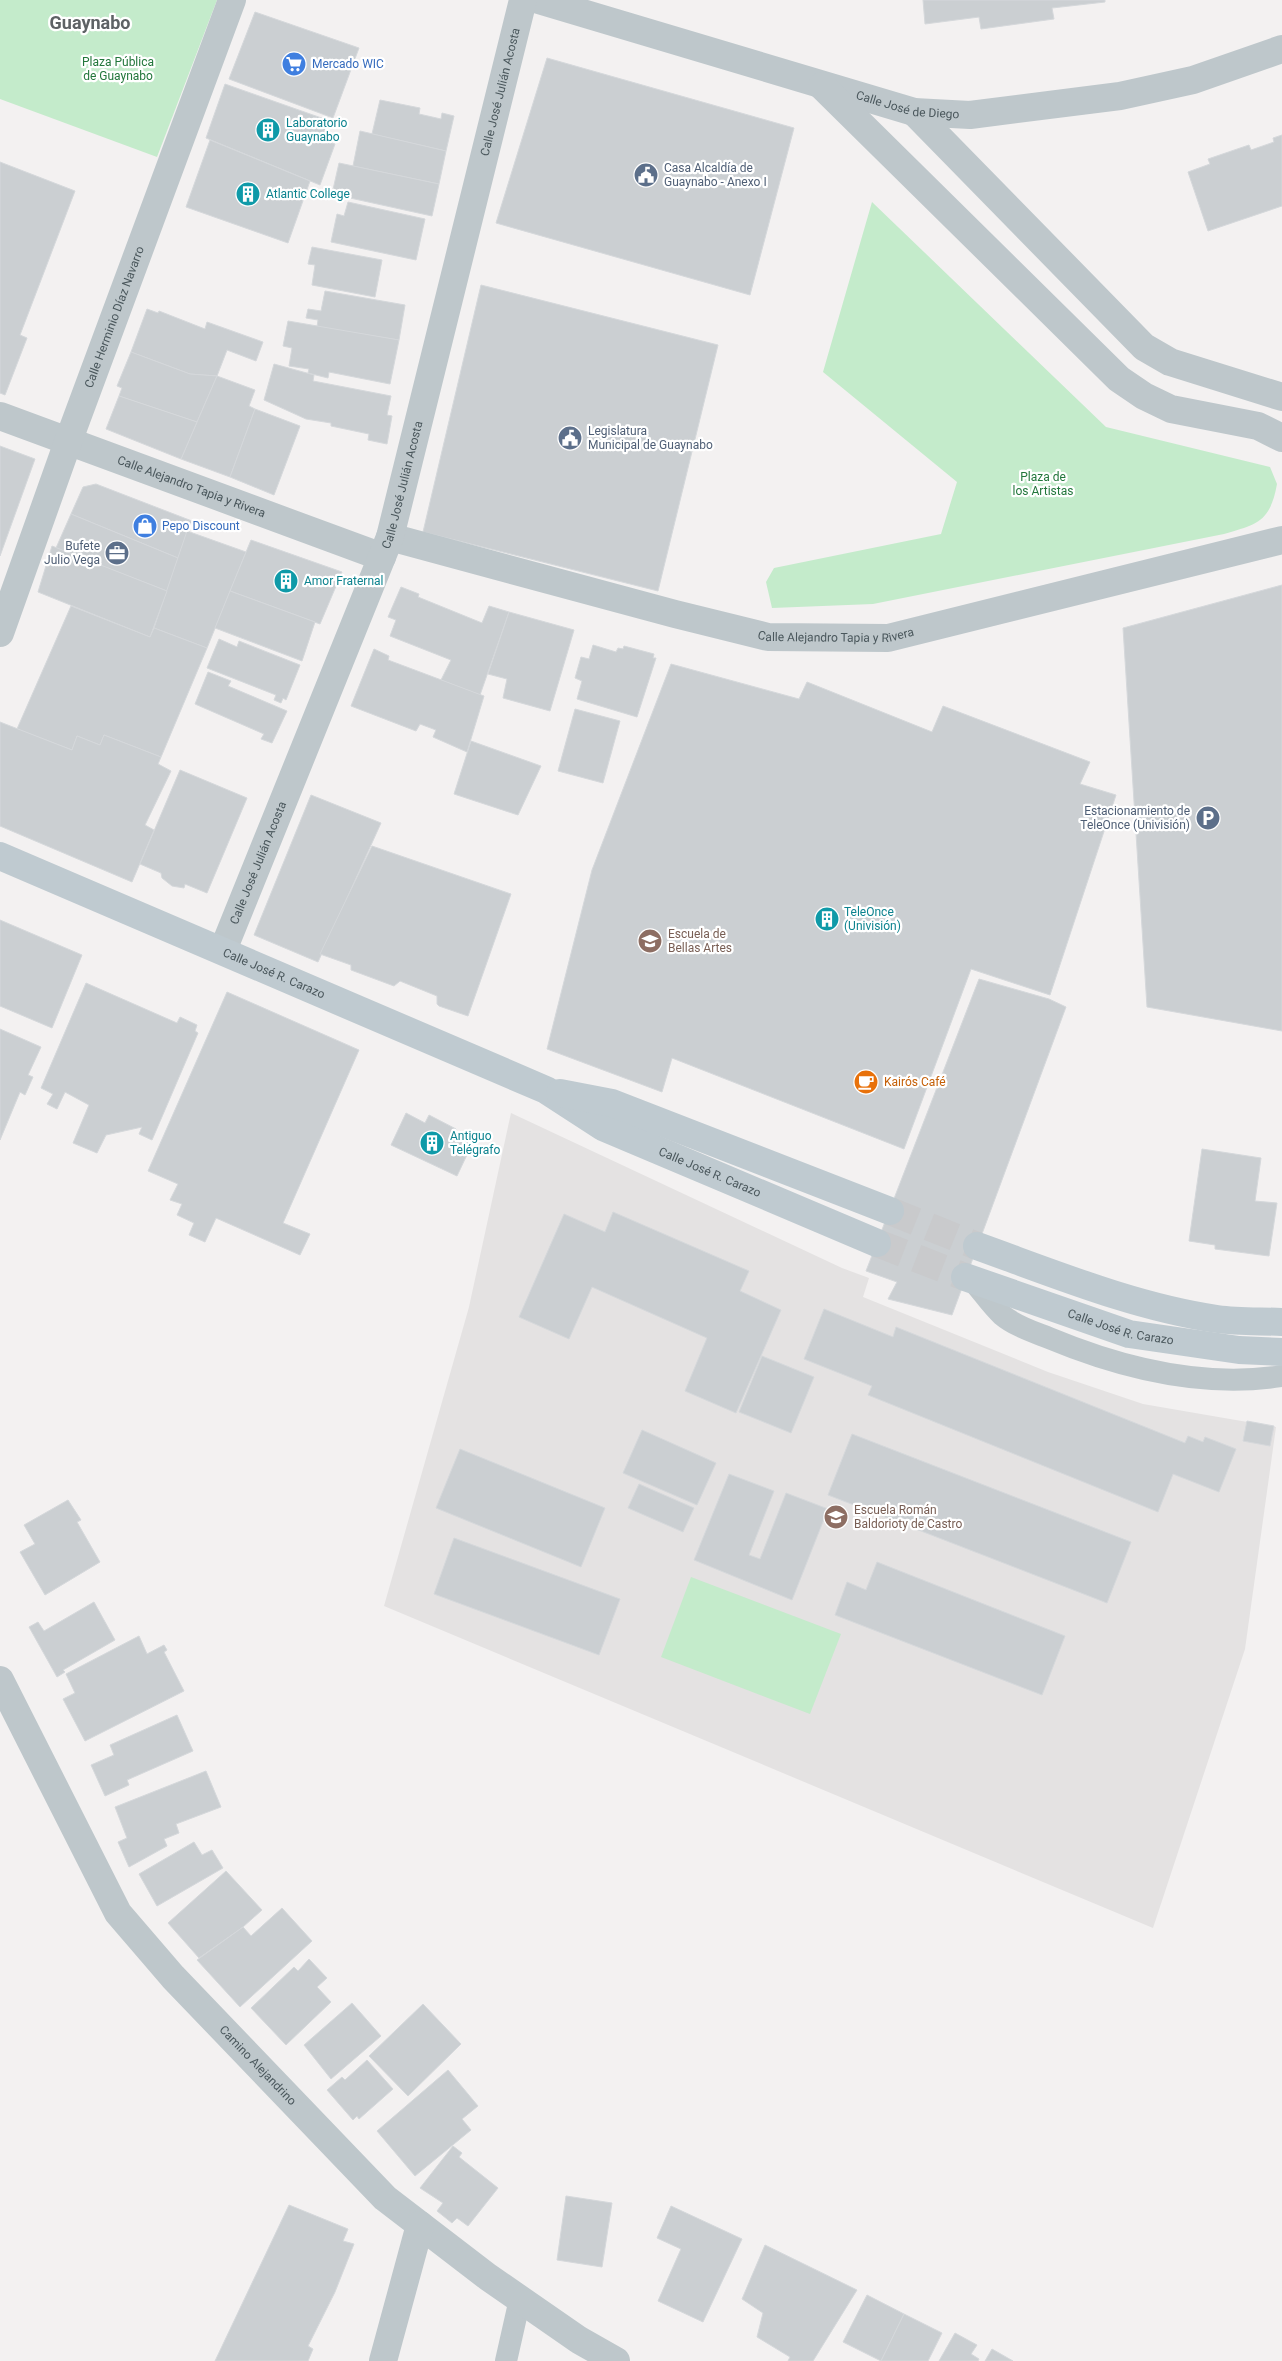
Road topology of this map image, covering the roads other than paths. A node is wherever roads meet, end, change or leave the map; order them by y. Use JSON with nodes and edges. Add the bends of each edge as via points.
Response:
{"nodes":[{"id":1,"x":232,"y":0,"type":"edge"},
{"id":2,"x":523,"y":0,"type":"edge"},
{"id":3,"x":539,"y":0,"type":"edge"},
{"id":4,"x":1282,"y":49,"type":"edge"},
{"id":5,"x":820,"y":84,"type":"junction"},
{"id":6,"x":914,"y":112,"type":"junction"},
{"id":7,"x":1282,"y":397,"type":"edge"},
{"id":8,"x":0,"y":416,"type":"edge"},
{"id":9,"x":1282,"y":438,"type":"edge"},
{"id":10,"x":68,"y":442,"type":"junction"},
{"id":11,"x":1282,"y":540,"type":"edge"},
{"id":12,"x":386,"y":547,"type":"junction"},
{"id":13,"x":0,"y":633,"type":"edge"},
{"id":14,"x":0,"y":856,"type":"edge"},
{"id":15,"x":223,"y":950,"type":"junction"},
{"id":16,"x":546,"y":1090,"type":"junction"},
{"id":17,"x":890,"y":1211,"type":"tunnel mouth"},
{"id":18,"x":877,"y":1243,"type":"tunnel mouth"},
{"id":19,"x":977,"y":1246,"type":"tunnel mouth"},
{"id":20,"x":969,"y":1279,"type":"joint"},
{"id":21,"x":1282,"y":1322,"type":"edge"},
{"id":22,"x":1282,"y":1352,"type":"edge"},
{"id":23,"x":1282,"y":1376,"type":"edge"},
{"id":24,"x":0,"y":1680,"type":"edge"},
{"id":25,"x":420,"y":2225,"type":"junction"},
{"id":26,"x":520,"y":2300,"type":"junction"},
{"id":27,"x":580,"y":2351,"type":"edge"},
{"id":28,"x":383,"y":2361,"type":"edge"},
{"id":29,"x":506,"y":2361,"type":"edge"},
{"id":30,"x":616,"y":2361,"type":"edge"}],
"edges":[{"from":1,"to":10,"type":"street","name":"Calle Herminio Díaz Navarro"},
{"from":2,"to":12,"type":"street","name":"Calle José Julián Acosta"},
{"from":3,"to":5,"type":"street","name":"Calle José de Diego"},
{"from":4,"to":6,"type":"street","name":"Calle José de Diego","via":[[1193,80],[1120,96],[970,115]]},
{"from":5,"to":6,"type":"street","name":"Calle José de Diego"},
{"from":5,"to":9,"type":"street","via":[[1118,379],[1171,409],[1258,426]]},
{"from":6,"to":7,"type":"street","via":[[1144,346],[1170,362]]},
{"from":8,"to":10,"type":"street","name":"Calle Alejandro Tapia y Rivera"},
{"from":10,"to":12,"type":"street","name":"Calle Alejandro Tapia y Rivera"},
{"from":10,"to":13,"type":"street","name":"Calle Herminio Díaz Navarro"},
{"from":11,"to":12,"type":"street","name":"Calle Alejandro Tapia y Rivera","via":[[888,638],[828,639],[768,637]]},
{"from":12,"to":15,"type":"street","name":"Calle José Julián Acosta"},
{"from":14,"to":15,"type":"street","name":"Calle José R. Carazo"},
{"from":15,"to":16,"type":"street","name":"Calle José R. Carazo"},
{"from":16,"to":17,"type":"street","name":"Calle José R. Carazo","via":[[612,1103]]},
{"from":16,"to":18,"type":"street","name":"Calle José R. Carazo","via":[[604,1127]]},
{"from":19,"to":21,"type":"street","via":[[1144,1303],[1218,1319]]},
{"from":20,"to":22,"type":"street","name":"Calle José R. Carazo","via":[[1129,1334],[1239,1350]]},
{"from":20,"to":23,"type":"lane","via":[[1002,1315],[1022,1327],[1076,1349],[1189,1377],[1234,1382]]},
{"from":24,"to":25,"type":"street","name":"Camino Alejandrino","via":[[118,1913],[173,1977],[385,2198]]},
{"from":25,"to":26,"type":"street","name":"Camino Alejandrino"},
{"from":25,"to":28,"type":"street"},
{"from":26,"to":27,"type":"street","name":"Camino Alejandrino"},
{"from":26,"to":29,"type":"lane"},
{"from":27,"to":30,"type":"street","name":"Camino Alejandrino"}]}
